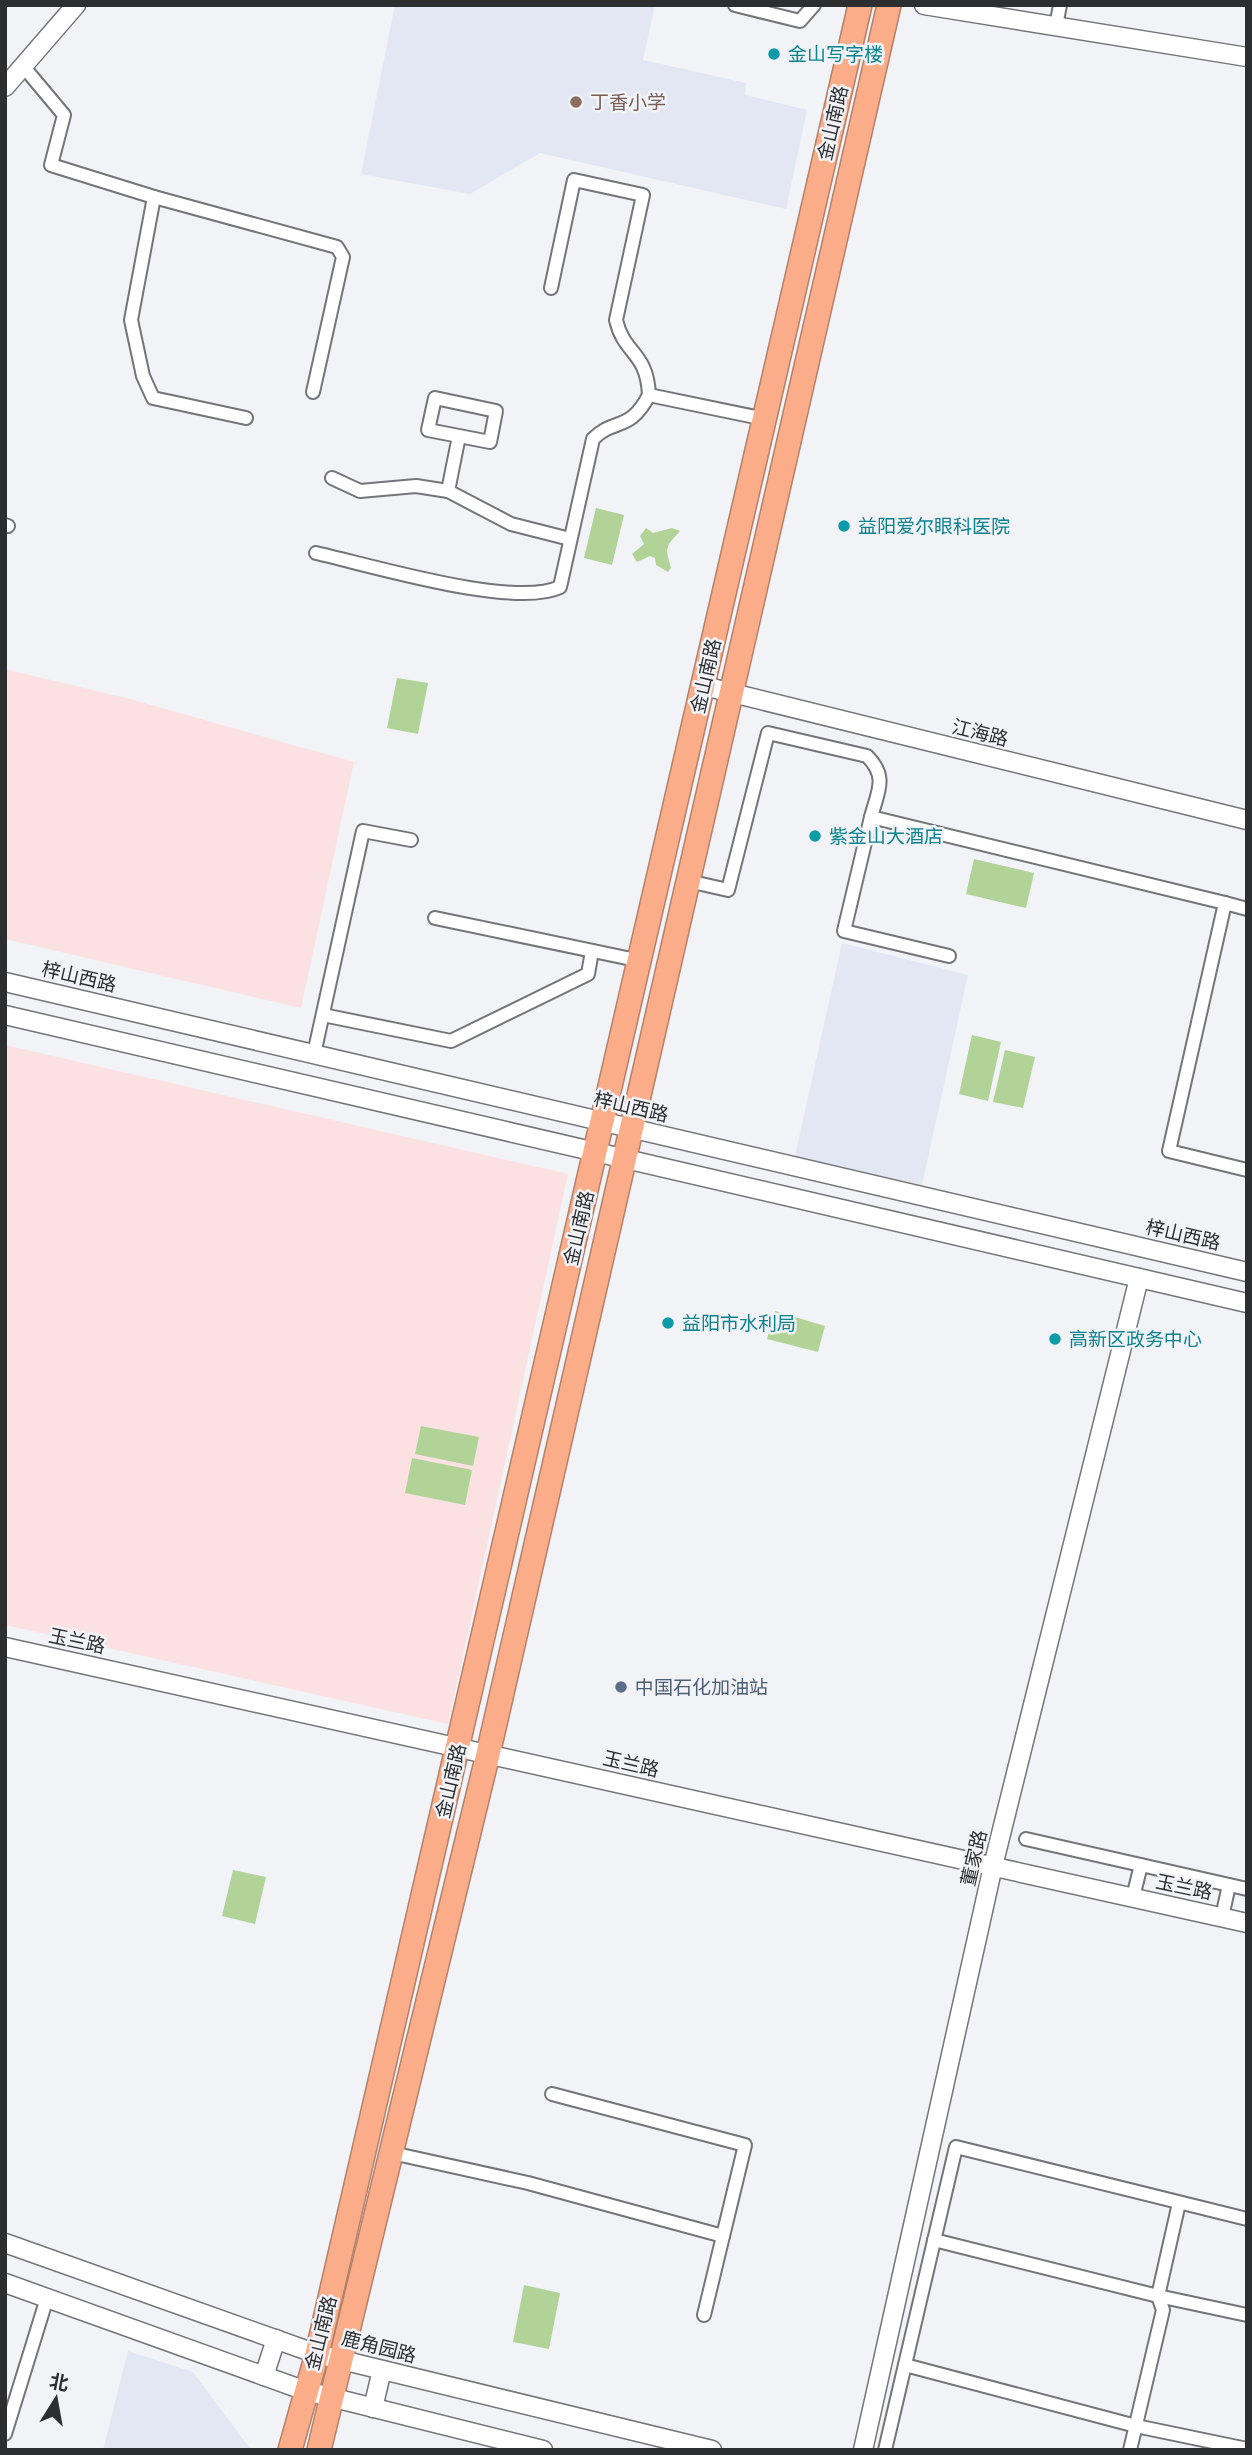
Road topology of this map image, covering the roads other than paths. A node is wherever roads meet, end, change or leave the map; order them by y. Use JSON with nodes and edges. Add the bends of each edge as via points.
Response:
{"nodes":[{"id":1,"x":76,"y":5,"type":"edge"},
{"id":2,"x":736,"y":5,"type":"edge"},
{"id":3,"x":814,"y":5,"type":"edge"},
{"id":4,"x":860,"y":5,"type":"edge"},
{"id":5,"x":889,"y":5,"type":"edge"},
{"id":6,"x":924,"y":5,"type":"edge"},
{"id":7,"x":1060,"y":5,"type":"edge"},
{"id":8,"x":1056,"y":26,"type":"junction"},
{"id":9,"x":1247,"y":57,"type":"edge"},
{"id":10,"x":23,"y":66,"type":"junction"},
{"id":11,"x":5,"y":87,"type":"edge"},
{"id":12,"x":154,"y":197,"type":"junction"},
{"id":13,"x":551,"y":288,"type":"dead end"},
{"id":14,"x":313,"y":392,"type":"dead end"},
{"id":15,"x":649,"y":395,"type":"junction"},
{"id":16,"x":247,"y":418,"type":"dead end"},
{"id":17,"x":765,"y":419,"type":"junction"},
{"id":18,"x":459,"y":436,"type":"junction"},
{"id":19,"x":332,"y":478,"type":"dead end"},
{"id":20,"x":448,"y":491,"type":"junction"},
{"id":21,"x":570,"y":539,"type":"junction"},
{"id":22,"x":316,"y":553,"type":"dead end"},
{"id":23,"x":704,"y":686,"type":"junction"},
{"id":24,"x":732,"y":693,"type":"junction"},
{"id":25,"x":871,"y":817,"type":"junction"},
{"id":26,"x":1247,"y":820,"type":"edge"},
{"id":27,"x":411,"y":840,"type":"dead end"},
{"id":28,"x":688,"y":881,"type":"junction"},
{"id":29,"x":1225,"y":903,"type":"junction"},
{"id":30,"x":1247,"y":909,"type":"edge"},
{"id":31,"x":435,"y":918,"type":"dead end"},
{"id":32,"x":592,"y":951,"type":"junction"},
{"id":33,"x":949,"y":956,"type":"dead end"},
{"id":34,"x":641,"y":961,"type":"junction"},
{"id":35,"x":5,"y":982,"type":"edge"},
{"id":36,"x":323,"y":1015,"type":"junction"},
{"id":37,"x":5,"y":1016,"type":"edge"},
{"id":38,"x":248,"y":1039,"type":"junction"},
{"id":39,"x":314,"y":1054,"type":"junction"},
{"id":40,"x":241,"y":1070,"type":"junction"},
{"id":41,"x":435,"y":1083,"type":"junction"},
{"id":42,"x":428,"y":1114,"type":"junction"},
{"id":43,"x":604,"y":1122,"type":"junction"},
{"id":44,"x":631,"y":1129,"type":"junction"},
{"id":45,"x":596,"y":1153,"type":"junction"},
{"id":46,"x":624,"y":1159,"type":"junction"},
{"id":47,"x":1247,"y":1171,"type":"edge"},
{"id":48,"x":1247,"y":1272,"type":"edge"},
{"id":49,"x":1139,"y":1278,"type":"junction"},
{"id":50,"x":1247,"y":1303,"type":"edge"},
{"id":51,"x":5,"y":1647,"type":"edge"},
{"id":52,"x":459,"y":1747,"type":"junction"},
{"id":53,"x":488,"y":1754,"type":"junction"},
{"id":54,"x":1026,"y":1839,"type":"dead end"},
{"id":55,"x":1140,"y":1865,"type":"junction"},
{"id":56,"x":993,"y":1866,"type":"junction"},
{"id":57,"x":1229,"y":1885,"type":"junction"},
{"id":58,"x":1247,"y":1889,"type":"edge"},
{"id":59,"x":424,"y":1896,"type":"junction"},
{"id":60,"x":1133,"y":1898,"type":"junction"},
{"id":61,"x":452,"y":1903,"type":"junction"},
{"id":62,"x":1222,"y":1917,"type":"junction"},
{"id":63,"x":1247,"y":1923,"type":"edge"},
{"id":64,"x":552,"y":2094,"type":"dead end"},
{"id":65,"x":392,"y":2153,"type":"junction"},
{"id":66,"x":1179,"y":2203,"type":"junction"},
{"id":67,"x":1247,"y":2219,"type":"edge"},
{"id":68,"x":347,"y":2224,"type":"junction"},
{"id":69,"x":374,"y":2231,"type":"junction"},
{"id":70,"x":723,"y":2236,"type":"junction"},
{"id":71,"x":934,"y":2240,"type":"junction"},
{"id":72,"x":5,"y":2243,"type":"edge"},
{"id":73,"x":5,"y":2283,"type":"edge"},
{"id":74,"x":1158,"y":2296,"type":"junction"},
{"id":75,"x":47,"y":2298,"type":"junction"},
{"id":76,"x":704,"y":2315,"type":"dead end"},
{"id":77,"x":1247,"y":2315,"type":"edge"},
{"id":78,"x":276,"y":2339,"type":"junction"},
{"id":79,"x":317,"y":2354,"type":"junction"},
{"id":80,"x":343,"y":2360,"type":"junction"},
{"id":81,"x":905,"y":2365,"type":"junction"},
{"id":82,"x":382,"y":2370,"type":"junction"},
{"id":83,"x":264,"y":2376,"type":"junction"},
{"id":84,"x":306,"y":2391,"type":"junction"},
{"id":85,"x":333,"y":2398,"type":"junction"},
{"id":86,"x":373,"y":2408,"type":"junction"},
{"id":87,"x":1136,"y":2426,"type":"junction"},
{"id":88,"x":5,"y":2434,"type":"edge"},
{"id":89,"x":1247,"y":2449,"type":"edge"},
{"id":90,"x":290,"y":2450,"type":"edge"},
{"id":91,"x":319,"y":2450,"type":"edge"},
{"id":92,"x":543,"y":2450,"type":"edge"},
{"id":93,"x":712,"y":2450,"type":"edge"},
{"id":94,"x":863,"y":2450,"type":"edge"},
{"id":95,"x":886,"y":2450,"type":"edge"},
{"id":96,"x":1130,"y":2450,"type":"edge"}],
"edges":[{"from":1,"to":10,"type":"street"},
{"from":2,"to":3,"type":"street","via":[[800,21]]},
{"from":4,"to":17,"type":"highway","name":"金山南路"},
{"from":5,"to":24,"type":"highway","name":"金山南路"},
{"from":6,"to":8,"type":"street"},
{"from":7,"to":8,"type":"street"},
{"from":8,"to":9,"type":"street"},
{"from":10,"to":11,"type":"street"},
{"from":10,"to":12,"type":"street","via":[[64,115],[51,165]]},
{"from":12,"to":14,"type":"street","via":[[337,247],[343,257]]},
{"from":12,"to":16,"type":"street","via":[[131,320],[143,376],[153,398]]},
{"from":13,"to":15,"type":"street","via":[[575,180],[643,195],[616,320],[620,335],[641,358]]},
{"from":15,"to":17,"type":"street"},
{"from":15,"to":21,"type":"street","via":[[627,423],[601,430],[593,439]]},
{"from":17,"to":23,"type":"highway","name":"金山南路"},
{"from":18,"to":18,"type":"street","via":[[490,442],[496,411],[435,398],[428,430]]},
{"from":18,"to":20,"type":"street"},
{"from":19,"to":20,"type":"street","via":[[360,491],[416,486]]},
{"from":20,"to":21,"type":"street","via":[[526,530]]},
{"from":21,"to":22,"type":"street","via":[[560,587],[523,595],[494,593]]},
{"from":23,"to":24,"type":"street","name":"江海路"},
{"from":23,"to":34,"type":"highway","name":"金山南路"},
{"from":24,"to":26,"type":"street","name":"江海路"},
{"from":24,"to":28,"type":"highway","name":"金山南路"},
{"from":25,"to":28,"type":"street","via":[[881,778],[867,756],[768,733],[728,890]]},
{"from":25,"to":29,"type":"street"},
{"from":25,"to":33,"type":"street","via":[[844,931]]},
{"from":27,"to":36,"type":"street","via":[[363,831]]},
{"from":28,"to":44,"type":"highway","name":"金山南路"},
{"from":29,"to":30,"type":"street"},
{"from":29,"to":47,"type":"street","via":[[1169,1151]]},
{"from":31,"to":32,"type":"street"},
{"from":32,"to":34,"type":"street"},
{"from":32,"to":36,"type":"street","via":[[588,974],[451,1041]]},
{"from":34,"to":43,"type":"highway","name":"金山南路"},
{"from":35,"to":38,"type":"street","name":"梓山西路"},
{"from":36,"to":39,"type":"street"},
{"from":37,"to":40,"type":"street"},
{"from":38,"to":39,"type":"street","name":"梓山西路"},
{"from":38,"to":40,"type":"street"},
{"from":39,"to":41,"type":"street","name":"梓山西路"},
{"from":40,"to":42,"type":"street"},
{"from":41,"to":42,"type":"street"},
{"from":41,"to":43,"type":"street","name":"梓山西路"},
{"from":42,"to":45,"type":"street"},
{"from":43,"to":44,"type":"street","name":"梓山西路"},
{"from":43,"to":45,"type":"highway","name":"金山南路"},
{"from":44,"to":46,"type":"highway","name":"金山南路"},
{"from":44,"to":48,"type":"street","name":"梓山西路"},
{"from":45,"to":46,"type":"street"},
{"from":45,"to":52,"type":"highway","name":"金山南路"},
{"from":46,"to":49,"type":"street"},
{"from":46,"to":53,"type":"highway","name":"金山南路"},
{"from":49,"to":50,"type":"street"},
{"from":49,"to":56,"type":"street","name":"董家路"},
{"from":51,"to":52,"type":"street","name":"玉兰路"},
{"from":52,"to":53,"type":"street","name":"玉兰路"},
{"from":52,"to":59,"type":"highway","name":"金山南路"},
{"from":53,"to":56,"type":"street","name":"玉兰路"},
{"from":53,"to":61,"type":"highway","name":"金山南路"},
{"from":54,"to":55,"type":"street"},
{"from":55,"to":57,"type":"street"},
{"from":55,"to":60,"type":"street"},
{"from":56,"to":60,"type":"street","name":"玉兰路"},
{"from":56,"to":94,"type":"street","name":"董家路"},
{"from":57,"to":58,"type":"street"},
{"from":57,"to":62,"type":"street"},
{"from":59,"to":61,"type":"highway"},
{"from":59,"to":68,"type":"highway","name":"金山南路"},
{"from":60,"to":62,"type":"street","name":"玉兰路"},
{"from":61,"to":65,"type":"highway","name":"金山南路"},
{"from":62,"to":63,"type":"street","name":"玉兰路"},
{"from":64,"to":70,"type":"street","via":[[745,2145]]},
{"from":65,"to":69,"type":"highway","name":"金山南路"},
{"from":65,"to":70,"type":"street","via":[[528,2183]]},
{"from":66,"to":67,"type":"street"},
{"from":66,"to":71,"type":"street","via":[[956,2147]]},
{"from":66,"to":74,"type":"street"},
{"from":68,"to":69,"type":"highway"},
{"from":68,"to":79,"type":"highway","name":"金山南路"},
{"from":69,"to":80,"type":"highway","name":"金山南路"},
{"from":70,"to":76,"type":"street"},
{"from":71,"to":74,"type":"street"},
{"from":71,"to":81,"type":"street"},
{"from":72,"to":78,"type":"street","name":"鹿角园路"},
{"from":73,"to":75,"type":"street"},
{"from":74,"to":77,"type":"street"},
{"from":74,"to":87,"type":"street","via":[[1163,2310]]},
{"from":75,"to":83,"type":"street"},
{"from":75,"to":88,"type":"street"},
{"from":78,"to":79,"type":"street","name":"鹿角园路"},
{"from":78,"to":83,"type":"street"},
{"from":79,"to":80,"type":"street","name":"鹿角园路"},
{"from":79,"to":84,"type":"highway","name":"金山南路"},
{"from":80,"to":82,"type":"street","name":"鹿角园路"},
{"from":80,"to":85,"type":"highway","name":"金山南路"},
{"from":81,"to":87,"type":"street"},
{"from":81,"to":95,"type":"street"},
{"from":82,"to":86,"type":"street"},
{"from":82,"to":93,"type":"street","name":"鹿角园路"},
{"from":83,"to":84,"type":"street"},
{"from":84,"to":85,"type":"street"},
{"from":84,"to":90,"type":"highway","name":"金山南路"},
{"from":85,"to":86,"type":"street"},
{"from":85,"to":91,"type":"highway","name":"金山南路"},
{"from":86,"to":92,"type":"street"},
{"from":87,"to":89,"type":"street"},
{"from":87,"to":96,"type":"street"}]}
